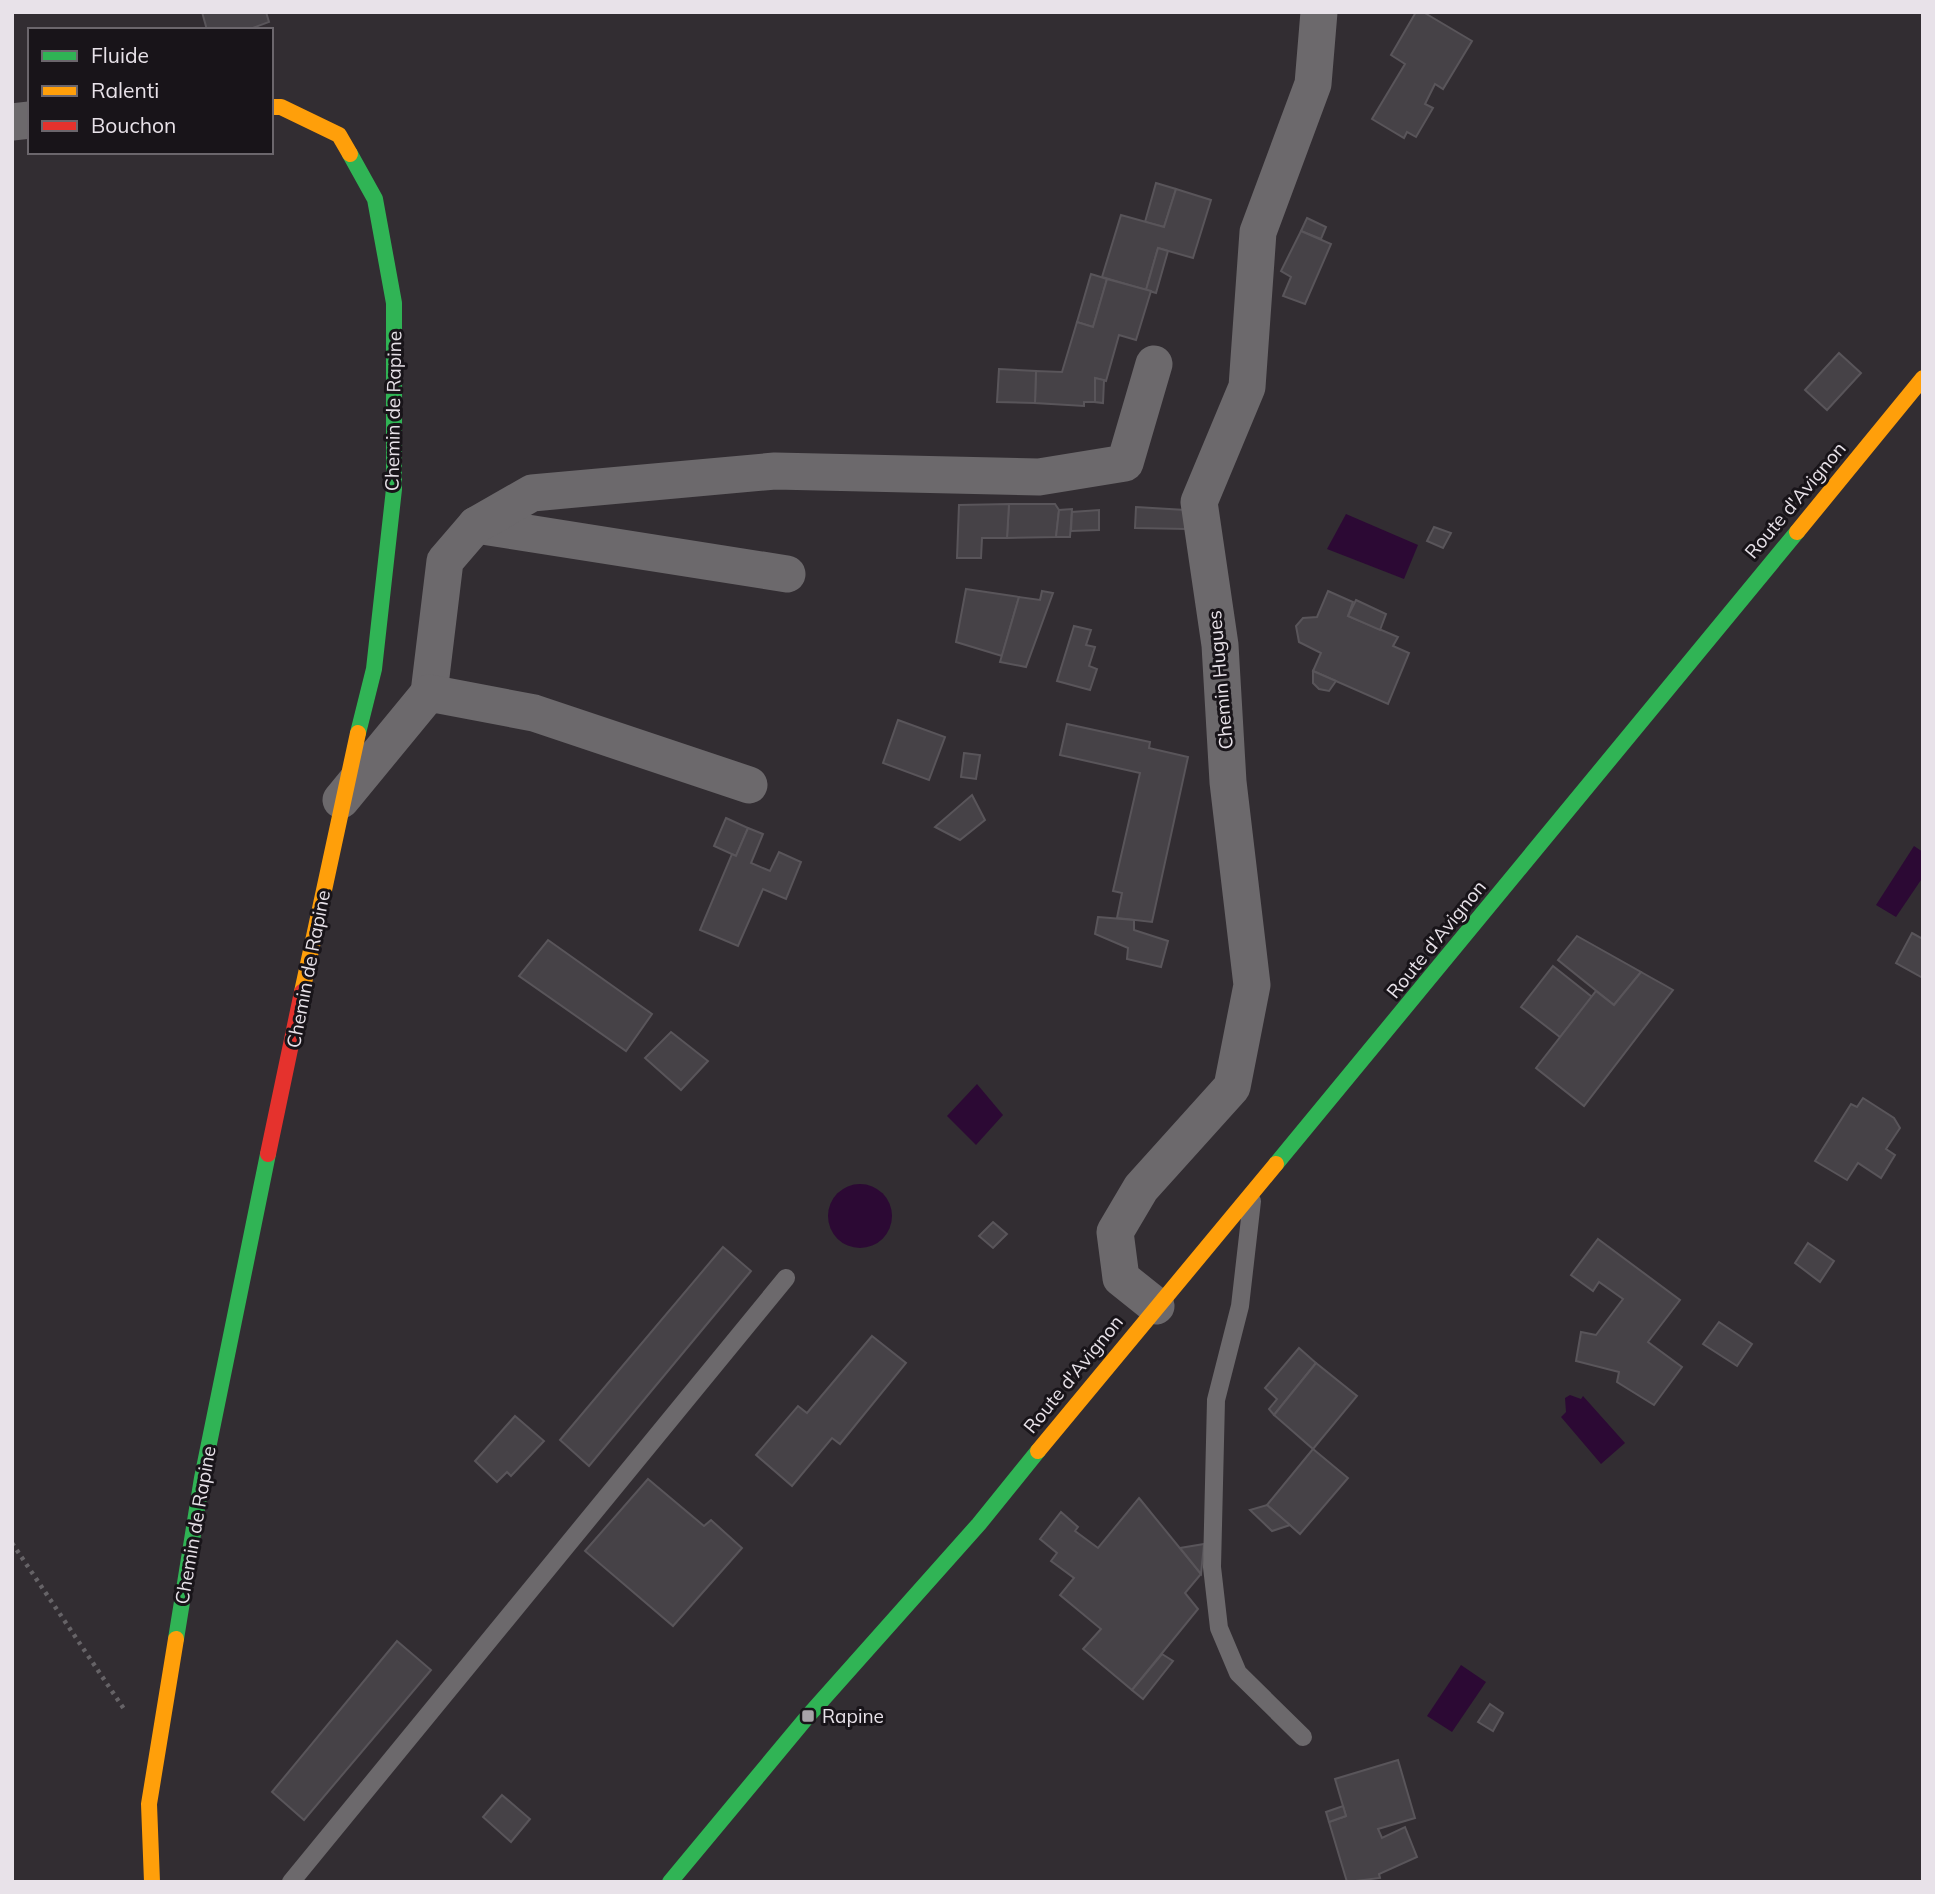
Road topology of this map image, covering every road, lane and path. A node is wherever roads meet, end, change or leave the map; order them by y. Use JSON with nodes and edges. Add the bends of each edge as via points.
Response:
{"nodes":[{"id":1,"x":1319,"y":12,"type":"edge"},
{"id":2,"x":273,"y":107,"type":"edge"},
{"id":3,"x":1154,"y":364,"type":"dead end"},
{"id":4,"x":1923,"y":378,"type":"edge"},
{"id":5,"x":476,"y":525,"type":"junction"},
{"id":6,"x":787,"y":574,"type":"dead end"},
{"id":7,"x":429,"y":693,"type":"junction"},
{"id":8,"x":749,"y":785,"type":"dead end"},
{"id":9,"x":341,"y":800,"type":"junction"},
{"id":10,"x":1254,"y":1191,"type":"junction"},
{"id":11,"x":786,"y":1278,"type":"dead end"},
{"id":12,"x":1156,"y":1306,"type":"junction"},
{"id":13,"x":979,"y":1524,"type":"junction"},
{"id":14,"x":12,"y":1543,"type":"edge"},
{"id":15,"x":865,"y":1677,"type":"dead end"},
{"id":16,"x":1303,"y":1737,"type":"dead end"},
{"id":17,"x":156,"y":1756,"type":"junction"},
{"id":18,"x":152,"y":1882,"type":"edge"},
{"id":19,"x":291,"y":1882,"type":"edge"},
{"id":20,"x":670,"y":1882,"type":"edge"}],
"edges":[{"from":1,"to":12,"type":"street","name":"Chemin Hugues","via":[[1313,84],[1258,232],[1247,387],[1199,502],[1220,645],[1228,782],[1252,985],[1232,1087],[1140,1188],[1115,1232],[1121,1278]]},
{"from":2,"to":9,"type":"main road","name":"Chemin de Rapine","via":[[339,135],[375,199],[394,303],[394,489],[374,669]]},
{"from":3,"to":5,"type":"street","via":[[1125,463],[1039,477],[775,471],[553,490],[533,493]]},
{"from":4,"to":10,"type":"main road","name":"Route d'Avignon"},
{"from":5,"to":6,"type":"street"},
{"from":5,"to":7,"type":"street","via":[[444,561]]},
{"from":7,"to":8,"type":"street","via":[[534,713]]},
{"from":7,"to":9,"type":"street"},
{"from":9,"to":17,"type":"main road","name":"Chemin de Rapine","via":[[201,1478]]},
{"from":10,"to":12,"type":"main road","name":"Route d'Avignon"},
{"from":10,"to":16,"type":"lane","via":[[1240,1306],[1216,1401],[1212,1567],[1219,1628],[1238,1673]]},
{"from":11,"to":19,"type":"lane"},
{"from":12,"to":13,"type":"main road","name":"Route d'Avignon"},
{"from":13,"to":15,"type":"main road","name":"Route d'Avignon"},
{"from":13,"to":20,"type":"main road","name":"Route d'Avignon","via":[[808,1716]]},
{"from":14,"to":17,"type":"path"},
{"from":17,"to":18,"type":"main road","name":"Chemin de Rapine","via":[[149,1804]]}]}
